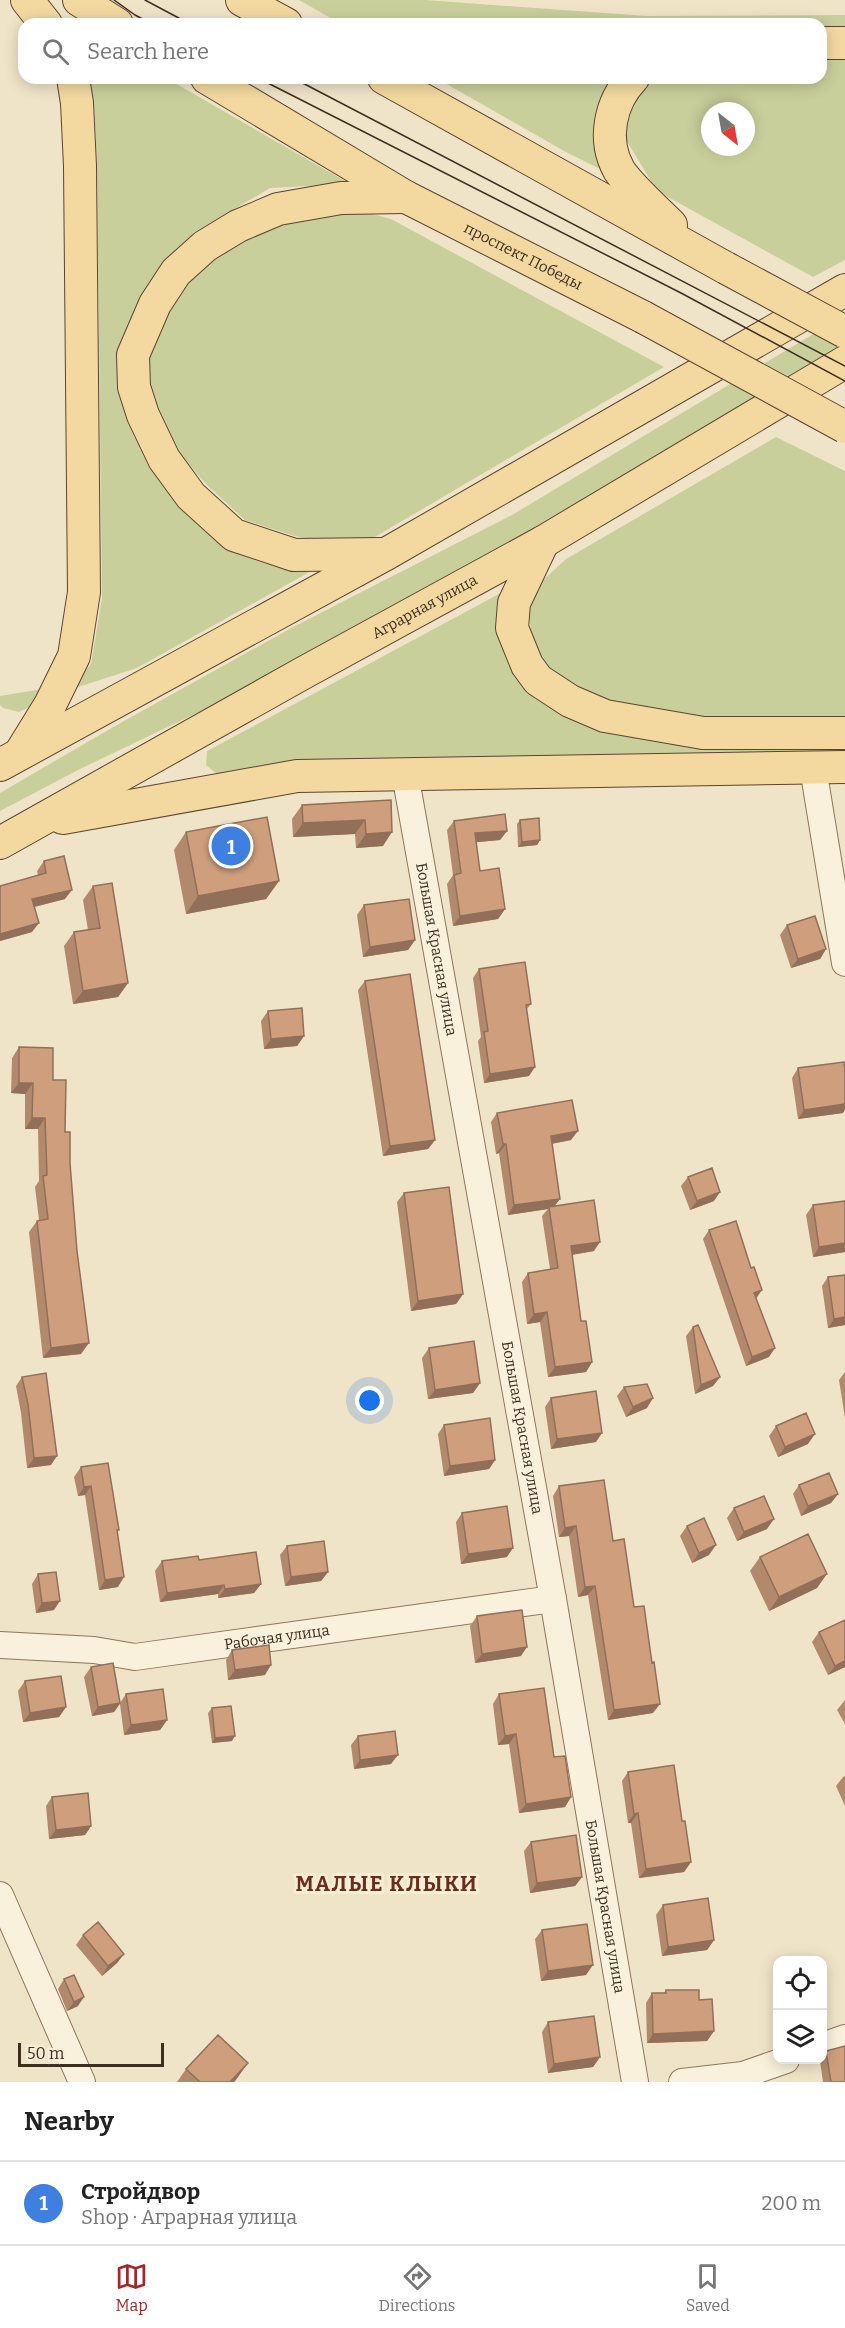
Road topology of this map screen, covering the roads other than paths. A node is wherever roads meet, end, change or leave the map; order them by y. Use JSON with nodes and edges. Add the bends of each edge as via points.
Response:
{"nodes":[{"id":1,"x":27,"y":0,"type":"edge"},
{"id":2,"x":79,"y":0,"type":"edge"},
{"id":3,"x":242,"y":0,"type":"edge"},
{"id":4,"x":41,"y":18,"type":"edge"},
{"id":5,"x":108,"y":18,"type":"edge"},
{"id":6,"x":275,"y":18,"type":"edge"},
{"id":7,"x":827,"y":43,"type":"edge"},
{"id":8,"x":845,"y":43,"type":"edge"},
{"id":9,"x":74,"y":84,"type":"edge"},
{"id":10,"x":217,"y":84,"type":"edge"},
{"id":11,"x":395,"y":84,"type":"edge"},
{"id":12,"x":629,"y":84,"type":"edge"},
{"id":13,"x":406,"y":197,"type":"junction"},
{"id":14,"x":698,"y":251,"type":"junction"},
{"id":15,"x":845,"y":290,"type":"edge"},
{"id":16,"x":845,"y":332,"type":"edge"},
{"id":17,"x":845,"y":362,"type":"edge"},
{"id":18,"x":845,"y":427,"type":"edge"},
{"id":19,"x":543,"y":542,"type":"junction"},
{"id":20,"x":386,"y":554,"type":"junction"},
{"id":21,"x":845,"y":733,"type":"edge"},
{"id":22,"x":10,"y":759,"type":"edge"},
{"id":23,"x":845,"y":767,"type":"edge"},
{"id":24,"x":813,"y":768,"type":"junction"},
{"id":25,"x":405,"y":774,"type":"junction"},
{"id":26,"x":39,"y":823,"type":"junction"},
{"id":27,"x":0,"y":843,"type":"edge"},
{"id":28,"x":845,"y":963,"type":"edge"},
{"id":29,"x":553,"y":1599,"type":"junction"},
{"id":30,"x":0,"y":1645,"type":"edge"},
{"id":31,"x":0,"y":1895,"type":"edge"},
{"id":32,"x":845,"y":2038,"type":"edge"},
{"id":33,"x":827,"y":2044,"type":"edge"},
{"id":34,"x":775,"y":2064,"type":"edge"},
{"id":35,"x":82,"y":2082,"type":"edge"},
{"id":36,"x":635,"y":2082,"type":"edge"},
{"id":37,"x":682,"y":2082,"type":"edge"}],
"edges":[{"from":1,"to":4,"type":"main road"},
{"from":2,"to":5,"type":"main road"},
{"from":3,"to":6,"type":"main road"},
{"from":7,"to":8,"type":"main road"},
{"from":9,"to":22,"type":"main road","via":[[80,166],[84,592],[74,656],[50,705]]},
{"from":10,"to":13,"type":"main road","name":"проспект Победы"},
{"from":11,"to":14,"type":"main road"},
{"from":12,"to":14,"type":"main road","via":[[616,102],[609,130],[619,170]]},
{"from":13,"to":18,"type":"main road","name":"проспект Победы","bridge":true,"via":[[643,317]]},
{"from":13,"to":20,"type":"main road","via":[[341,198],[278,209],[238,226],[205,246],[176,272],[155,304],[133,356],[135,387],[143,416],[164,459],[191,496],[234,535],[294,555]]},
{"from":14,"to":16,"type":"main road","bridge":true},
{"from":15,"to":20,"type":"main road"},
{"from":17,"to":19,"type":"main road","name":"Аграрная улица"},
{"from":19,"to":21,"type":"main road","via":[[514,603],[512,628],[527,665],[538,680],[570,701],[605,716],[703,733]]},
{"from":19,"to":26,"type":"main road","name":"Аграрная улица"},
{"from":20,"to":22,"type":"main road"},
{"from":23,"to":24,"type":"main road"},
{"from":24,"to":25,"type":"main road"},
{"from":24,"to":28,"type":"street"},
{"from":25,"to":26,"type":"main road","via":[[297,776]]},
{"from":25,"to":29,"type":"street","name":"Большая Красная улица"},
{"from":26,"to":27,"type":"main road","name":"Аграрная улица"},
{"from":29,"to":30,"type":"street","name":"Рабочая улица","via":[[135,1657],[94,1650]]},
{"from":29,"to":36,"type":"street","name":"Большая Красная улица"},
{"from":31,"to":35,"type":"street"},
{"from":32,"to":33,"type":"street"},
{"from":34,"to":37,"type":"street","via":[[743,2075]]}]}
